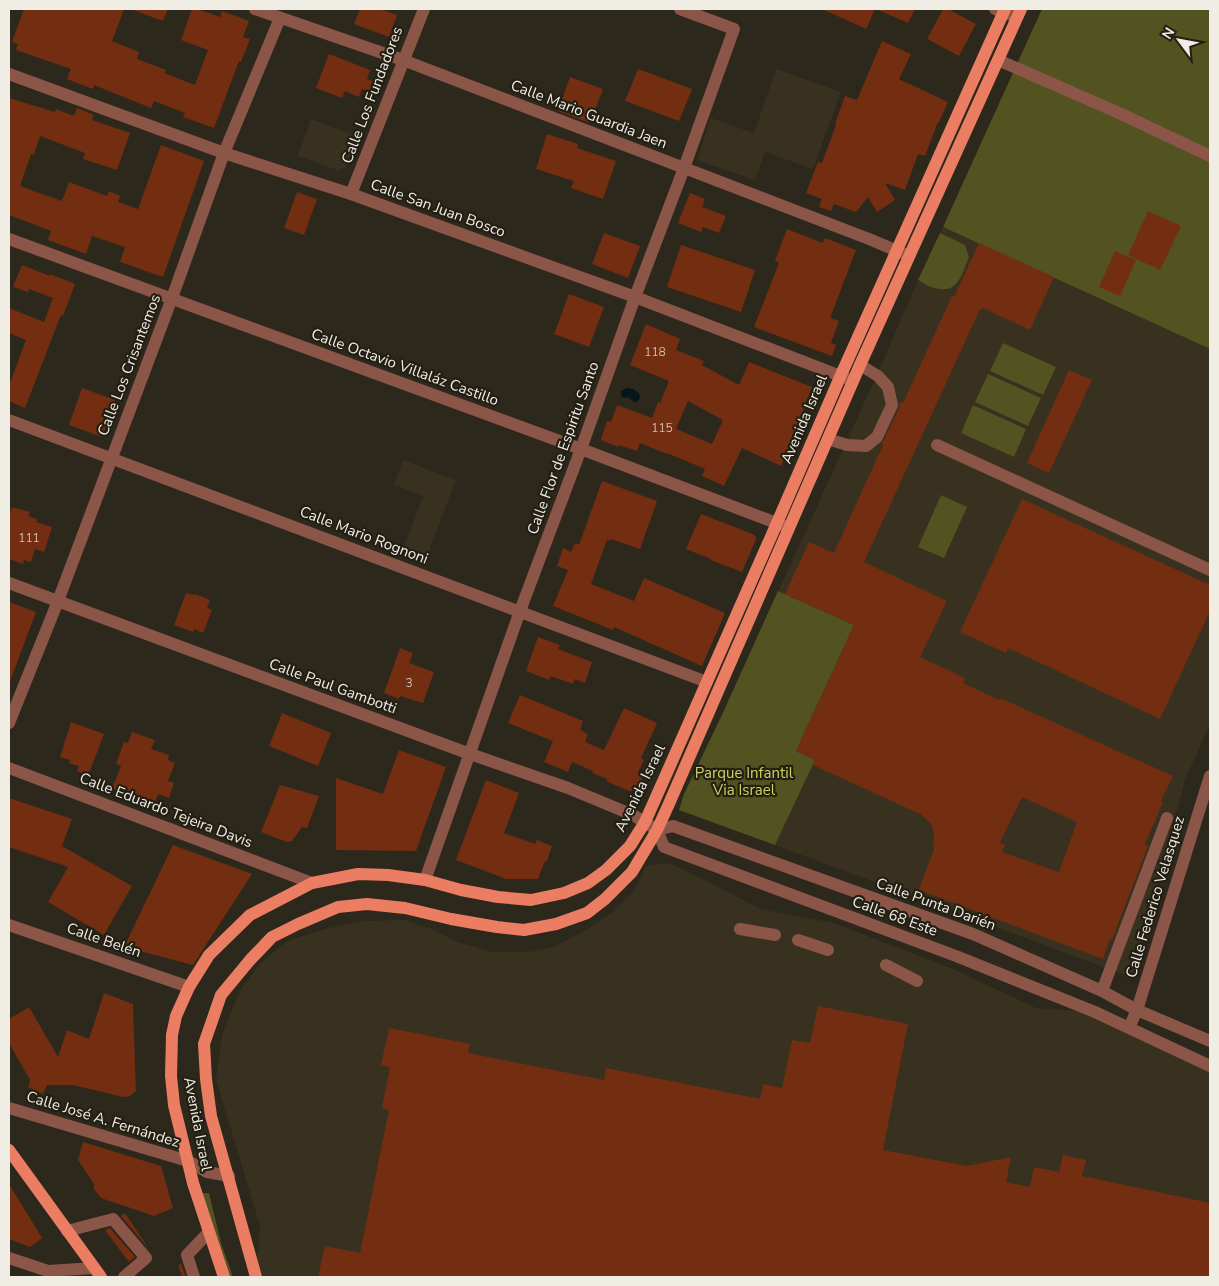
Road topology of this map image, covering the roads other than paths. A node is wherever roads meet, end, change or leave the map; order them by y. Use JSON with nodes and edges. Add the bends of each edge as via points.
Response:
{"nodes":[{"id":1,"x":254,"y":9,"type":"edge"},
{"id":2,"x":424,"y":9,"type":"edge"},
{"id":3,"x":680,"y":9,"type":"edge"},
{"id":4,"x":1001,"y":10,"type":"edge"},
{"id":5,"x":1019,"y":13,"type":"edge"},
{"id":6,"x":280,"y":18,"type":"junction"},
{"id":7,"x":403,"y":60,"type":"junction"},
{"id":8,"x":998,"y":60,"type":"junction"},
{"id":9,"x":9,"y":74,"type":"edge"},
{"id":10,"x":224,"y":153,"type":"junction"},
{"id":11,"x":1210,"y":156,"type":"edge"},
{"id":12,"x":684,"y":168,"type":"junction"},
{"id":13,"x":351,"y":194,"type":"junction"},
{"id":14,"x":9,"y":239,"type":"edge"},
{"id":15,"x":896,"y":250,"type":"junction"},
{"id":16,"x":909,"y":256,"type":"junction"},
{"id":17,"x":635,"y":297,"type":"junction"},
{"id":18,"x":172,"y":298,"type":"junction"},
{"id":19,"x":860,"y":365,"type":"junction"},
{"id":20,"x":841,"y":375,"type":"junction"},
{"id":21,"x":853,"y":381,"type":"junction"},
{"id":22,"x":9,"y":420,"type":"edge"},
{"id":23,"x":828,"y":439,"type":"junction"},
{"id":24,"x":937,"y":446,"type":"dead end"},
{"id":25,"x":581,"y":449,"type":"junction"},
{"id":26,"x":112,"y":458,"type":"junction"},
{"id":27,"x":777,"y":523,"type":"junction"},
{"id":28,"x":790,"y":528,"type":"junction"},
{"id":29,"x":1210,"y":570,"type":"edge"},
{"id":30,"x":9,"y":584,"type":"edge"},
{"id":31,"x":58,"y":601,"type":"junction"},
{"id":32,"x":520,"y":611,"type":"junction"},
{"id":33,"x":707,"y":682,"type":"junction"},
{"id":34,"x":9,"y":723,"type":"edge"},
{"id":35,"x":470,"y":754,"type":"junction"},
{"id":36,"x":9,"y":768,"type":"edge"},
{"id":37,"x":1210,"y":776,"type":"edge"},
{"id":38,"x":1167,"y":818,"type":"dead end"},
{"id":39,"x":645,"y":822,"type":"junction"},
{"id":40,"x":657,"y":830,"type":"junction"},
{"id":41,"x":740,"y":850,"type":"junction"},
{"id":42,"x":732,"y":872,"type":"junction"},
{"id":43,"x":425,"y":880,"type":"junction"},
{"id":44,"x":312,"y":882,"type":"junction"},
{"id":45,"x":9,"y":925,"type":"edge"},
{"id":46,"x":740,"y":929,"type":"dead end"},
{"id":47,"x":775,"y":935,"type":"dead end"},
{"id":48,"x":798,"y":940,"type":"dead end"},
{"id":49,"x":828,"y":950,"type":"dead end"},
{"id":50,"x":886,"y":965,"type":"dead end"},
{"id":51,"x":917,"y":981,"type":"dead end"},
{"id":52,"x":189,"y":987,"type":"junction"},
{"id":53,"x":1102,"y":991,"type":"junction"},
{"id":54,"x":1137,"y":1010,"type":"junction"},
{"id":55,"x":1129,"y":1028,"type":"junction"},
{"id":56,"x":1210,"y":1041,"type":"edge"},
{"id":57,"x":1210,"y":1066,"type":"edge"},
{"id":58,"x":9,"y":1108,"type":"edge"},
{"id":59,"x":9,"y":1150,"type":"edge"},
{"id":60,"x":188,"y":1161,"type":"junction"},
{"id":61,"x":229,"y":1176,"type":"junction"},
{"id":62,"x":67,"y":1231,"type":"junction"},
{"id":63,"x":209,"y":1232,"type":"junction"},
{"id":64,"x":9,"y":1258,"type":"edge"},
{"id":65,"x":98,"y":1273,"type":"edge"},
{"id":66,"x":47,"y":1274,"type":"edge"},
{"id":67,"x":124,"y":1277,"type":"edge"},
{"id":68,"x":194,"y":1277,"type":"edge"},
{"id":69,"x":224,"y":1277,"type":"edge"},
{"id":70,"x":256,"y":1277,"type":"edge"}],
"edges":[{"from":1,"to":6,"type":"street","name":"Calle Mario Guardia Jaen"},
{"from":2,"to":7,"type":"street","name":"Calle Los Fundadores"},
{"from":3,"to":12,"type":"street","name":"Calle Flor de Espiritu Santo","via":[[734,29]]},
{"from":4,"to":5,"type":"street"},
{"from":4,"to":15,"type":"main road","name":"Avenida Israel"},
{"from":5,"to":8,"type":"main road","name":"Avenida Israel"},
{"from":6,"to":7,"type":"street","name":"Calle Mario Guardia Jaen"},
{"from":6,"to":10,"type":"street","name":"Calle Los Crisantemos"},
{"from":7,"to":12,"type":"street","name":"Calle Mario Guardia Jaen"},
{"from":7,"to":13,"type":"street","name":"Calle Los Fundadores"},
{"from":8,"to":11,"type":"street"},
{"from":8,"to":16,"type":"main road","name":"Avenida Israel"},
{"from":9,"to":10,"type":"street","name":"Calle San Juan Bosco"},
{"from":10,"to":13,"type":"street","name":"Calle San Juan Bosco"},
{"from":10,"to":18,"type":"street","name":"Calle Los Crisantemos"},
{"from":12,"to":15,"type":"street","name":"Calle Mario Guardia Jaen"},
{"from":12,"to":17,"type":"street","name":"Calle Flor de Espiritu Santo"},
{"from":13,"to":17,"type":"street","name":"Calle San Juan Bosco"},
{"from":14,"to":18,"type":"street","name":"Calle Octavio Villaláz Castillo"},
{"from":15,"to":16,"type":"street","name":"Calle Mario Guardia Jaen"},
{"from":15,"to":20,"type":"main road","name":"Avenida Israel"},
{"from":16,"to":19,"type":"main road","name":"Avenida Israel"},
{"from":17,"to":20,"type":"street","name":"Calle San Juan Bosco"},
{"from":17,"to":25,"type":"street","name":"Calle Flor de Espiritu Santo"},
{"from":18,"to":25,"type":"street","name":"Calle Octavio Villaláz Castillo"},
{"from":18,"to":26,"type":"street","name":"Calle Los Crisantemos"},
{"from":19,"to":21,"type":"main road","name":"Avenida Israel"},
{"from":19,"to":23,"type":"street","via":[[888,387],[892,405],[877,437],[866,446]]},
{"from":20,"to":21,"type":"street","name":"Calle San Juan Bosco"},
{"from":20,"to":27,"type":"main road","name":"Avenida Israel"},
{"from":21,"to":23,"type":"main road","name":"Avenida Israel"},
{"from":22,"to":26,"type":"street","name":"Calle Mario Rognoni"},
{"from":23,"to":28,"type":"main road","name":"Avenida Israel"},
{"from":24,"to":29,"type":"street"},
{"from":25,"to":27,"type":"street","name":"Calle Octavio Villaláz Castillo"},
{"from":25,"to":32,"type":"street","name":"Calle Flor de Espiritu Santo"},
{"from":26,"to":31,"type":"street","name":"Calle Los Crisantemos"},
{"from":26,"to":32,"type":"street","name":"Calle Mario Rognoni"},
{"from":27,"to":28,"type":"street","name":"Calle Octavio Villaláz Castillo"},
{"from":27,"to":33,"type":"main road","name":"Avenida Israel"},
{"from":28,"to":40,"type":"main road","name":"Avenida Israel"},
{"from":30,"to":31,"type":"street","name":"Calle Paul Gambotti"},
{"from":31,"to":34,"type":"street","name":"Calle Los Crisantemos"},
{"from":31,"to":35,"type":"street","name":"Calle Paul Gambotti"},
{"from":32,"to":33,"type":"street","name":"Calle Mario Rognoni"},
{"from":32,"to":35,"type":"street","name":"Calle Flor de Espiritu Santo"},
{"from":33,"to":39,"type":"main road","name":"Avenida Israel"},
{"from":35,"to":39,"type":"street","name":"Calle Paul Gambotti","via":[[568,788]]},
{"from":35,"to":43,"type":"street","name":"Calle Flor de Espiritu Santo"},
{"from":36,"to":44,"type":"street","name":"Calle Eduardo Tejeira Davis"},
{"from":37,"to":54,"type":"street","name":"Calle Federico Velasquez"},
{"from":38,"to":53,"type":"street"},
{"from":39,"to":40,"type":"street"},
{"from":39,"to":43,"type":"main road","name":"Avenida Israel","via":[[630,846],[606,870],[588,883],[564,893],[531,900],[498,897]]},
{"from":40,"to":41,"type":"street","name":"Calle Punta Darién","via":[[673,826]]},
{"from":40,"to":42,"type":"street","name":"Calle 68 Este","via":[[664,847]]},
{"from":40,"to":61,"type":"main road","name":"Avenida Israel","via":[[632,872],[605,899],[586,913],[556,924],[524,930],[367,904],[338,907],[272,938],[220,995],[204,1044],[211,1116]]},
{"from":41,"to":42,"type":"street"},
{"from":41,"to":53,"type":"street","name":"Calle Punta Darién","via":[[974,934]]},
{"from":42,"to":55,"type":"street","name":"Calle 68 Este","via":[[956,956]]},
{"from":43,"to":44,"type":"main road","name":"Avenida Israel","via":[[358,874]]},
{"from":44,"to":52,"type":"main road","name":"Avenida Israel","via":[[250,915],[209,954]]},
{"from":45,"to":52,"type":"street","name":"Calle Belén"},
{"from":46,"to":47,"type":"street"},
{"from":48,"to":49,"type":"street"},
{"from":50,"to":51,"type":"street"},
{"from":52,"to":60,"type":"main road","name":"Avenida Israel","via":[[176,1016],[171,1061],[174,1105]]},
{"from":53,"to":54,"type":"street","name":"Calle Punta Darién"},
{"from":54,"to":55,"type":"street","name":"Calle Federico Velasquez"},
{"from":54,"to":56,"type":"street","name":"Calle Punta Darién"},
{"from":55,"to":57,"type":"street"},
{"from":58,"to":60,"type":"street","name":"Calle José A. Fernández"},
{"from":59,"to":62,"type":"main road"},
{"from":60,"to":61,"type":"street","name":"Calle José A. Fernández","via":[[207,1172]]},
{"from":60,"to":63,"type":"main road","name":"Avenida Israel"},
{"from":61,"to":70,"type":"main road","name":"Avenida Israel"},
{"from":62,"to":65,"type":"main road"},
{"from":62,"to":67,"type":"street","via":[[112,1219],[146,1258]]},
{"from":63,"to":68,"type":"street","via":[[187,1255]]},
{"from":63,"to":69,"type":"main road","name":"Avenida Israel"},
{"from":64,"to":66,"type":"street"},
{"from":65,"to":66,"type":"street"}]}
